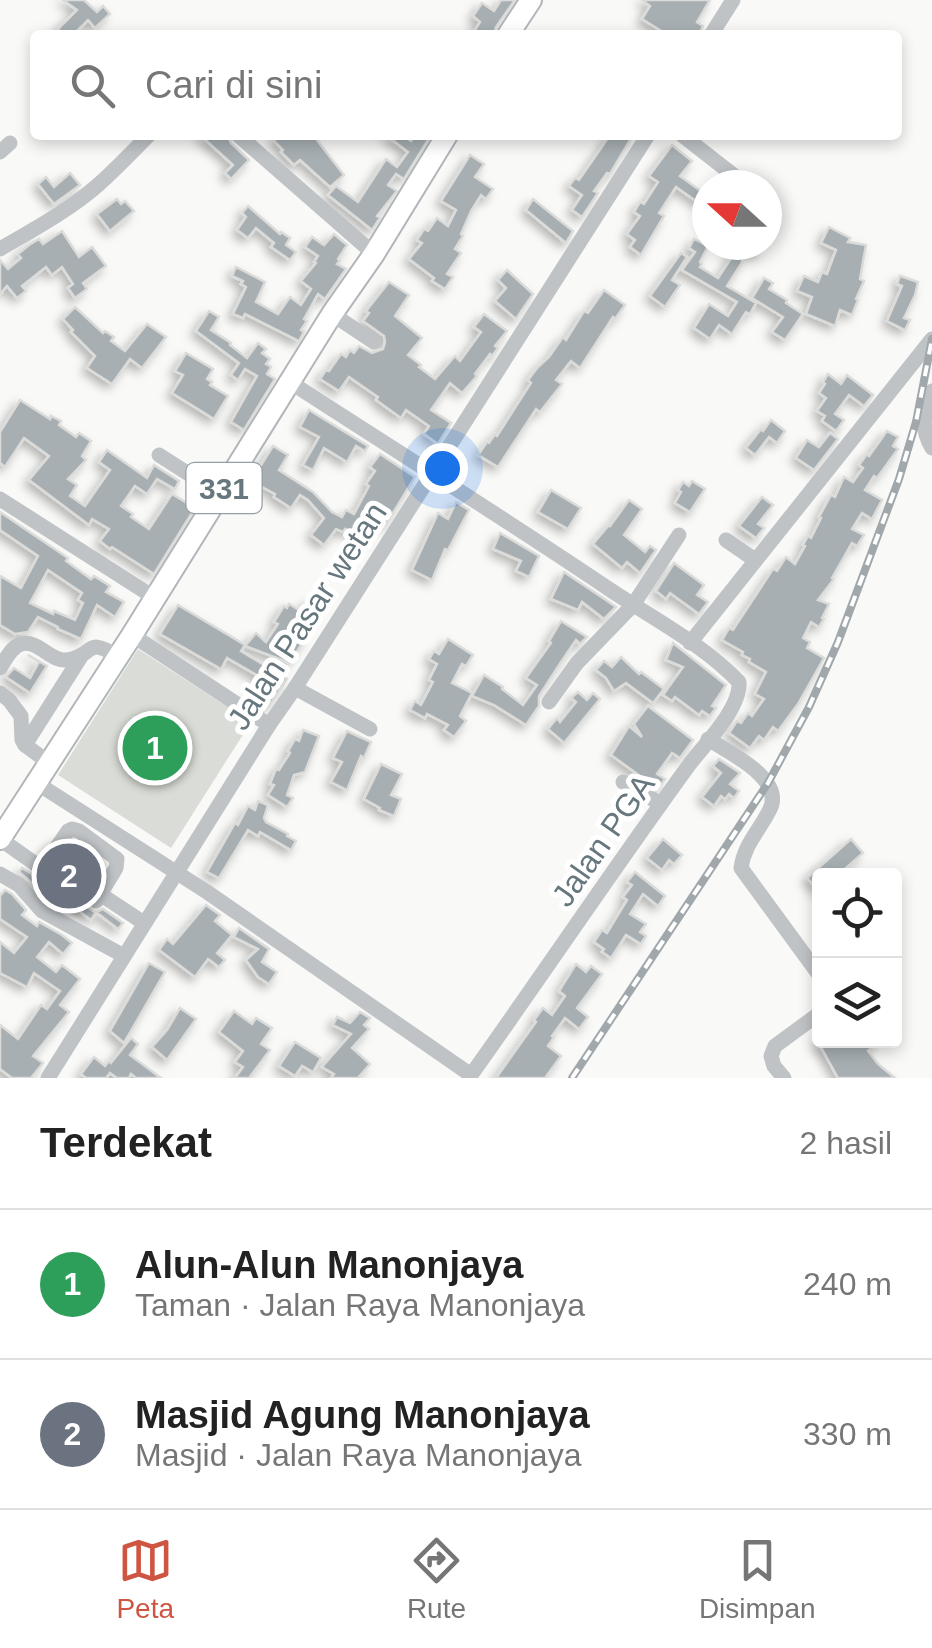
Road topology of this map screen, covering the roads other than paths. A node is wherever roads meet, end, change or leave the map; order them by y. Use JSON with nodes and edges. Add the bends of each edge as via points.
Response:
{"nodes":[{"id":1,"x":531,"y":0,"type":"edge"},
{"id":2,"x":729,"y":2,"type":"edge"},
{"id":3,"x":511,"y":30,"type":"edge"},
{"id":4,"x":714,"y":30,"type":"edge"},
{"id":5,"x":143,"y":140,"type":"edge"},
{"id":6,"x":244,"y":140,"type":"edge"},
{"id":7,"x":444,"y":140,"type":"edge"},
{"id":8,"x":645,"y":140,"type":"edge"},
{"id":9,"x":688,"y":140,"type":"edge"},
{"id":10,"x":727,"y":170,"type":"edge"},
{"id":11,"x":0,"y":248,"type":"edge"},
{"id":12,"x":374,"y":254,"type":"junction"},
{"id":13,"x":332,"y":314,"type":"junction"},
{"id":14,"x":932,"y":339,"type":"edge"},
{"id":15,"x":374,"y":342,"type":"dead end"},
{"id":16,"x":290,"y":382,"type":"junction"},
{"id":17,"x":932,"y":390,"type":"edge"},
{"id":18,"x":932,"y":448,"type":"edge"},
{"id":19,"x":159,"y":456,"type":"dead end"},
{"id":20,"x":430,"y":474,"type":"junction"},
{"id":21,"x":220,"y":494,"type":"junction"},
{"id":22,"x":0,"y":499,"type":"edge"},
{"id":23,"x":679,"y":535,"type":"dead end"},
{"id":24,"x":726,"y":540,"type":"dead end"},
{"id":25,"x":756,"y":560,"type":"junction"},
{"id":26,"x":155,"y":598,"type":"junction"},
{"id":27,"x":633,"y":605,"type":"junction"},
{"id":28,"x":132,"y":635,"type":"junction"},
{"id":29,"x":690,"y":643,"type":"junction"},
{"id":30,"x":82,"y":654,"type":"junction"},
{"id":31,"x":118,"y":657,"type":"junction"},
{"id":32,"x":0,"y":668,"type":"edge"},
{"id":33,"x":296,"y":688,"type":"junction"},
{"id":34,"x":0,"y":694,"type":"edge"},
{"id":35,"x":549,"y":702,"type":"dead end"},
{"id":36,"x":269,"y":725,"type":"junction"},
{"id":37,"x":370,"y":729,"type":"dead end"},
{"id":38,"x":708,"y":739,"type":"junction"},
{"id":39,"x":25,"y":745,"type":"junction"},
{"id":40,"x":48,"y":762,"type":"junction"},
{"id":41,"x":35,"y":782,"type":"junction"},
{"id":42,"x":623,"y":782,"type":"dead end"},
{"id":43,"x":661,"y":804,"type":"junction"},
{"id":44,"x":6,"y":813,"type":"edge"},
{"id":45,"x":108,"y":828,"type":"junction"},
{"id":46,"x":0,"y":839,"type":"edge"},
{"id":47,"x":96,"y":842,"type":"junction"},
{"id":48,"x":0,"y":874,"type":"edge"},
{"id":49,"x":176,"y":874,"type":"junction"},
{"id":50,"x":144,"y":923,"type":"junction"},
{"id":51,"x":124,"y":956,"type":"junction"},
{"id":52,"x":812,"y":965,"type":"edge"},
{"id":53,"x":812,"y":1019,"type":"edge"},
{"id":54,"x":470,"y":1076,"type":"edge"},
{"id":55,"x":48,"y":1078,"type":"edge"},
{"id":56,"x":784,"y":1078,"type":"edge"}],
"edges":[{"from":1,"to":3,"type":"main road"},
{"from":2,"to":4,"type":"street"},
{"from":5,"to":11,"type":"street","via":[[70,207]]},
{"from":6,"to":12,"type":"street"},
{"from":7,"to":12,"type":"main road","number":"331"},
{"from":8,"to":20,"type":"street","name":"Jalan Pasar wetan"},
{"from":9,"to":10,"type":"street"},
{"from":12,"to":13,"type":"main road","number":"331"},
{"from":13,"to":15,"type":"street"},
{"from":13,"to":16,"type":"main road","number":"331"},
{"from":14,"to":25,"type":"street"},
{"from":16,"to":20,"type":"street"},
{"from":16,"to":21,"type":"main road","number":"331"},
{"from":17,"to":18,"type":"street","via":[[924,424]]},
{"from":19,"to":21,"type":"street"},
{"from":20,"to":27,"type":"street"},
{"from":20,"to":33,"type":"street","name":"Jalan Pasar wetan"},
{"from":21,"to":26,"type":"main road","number":"331"},
{"from":22,"to":26,"type":"street"},
{"from":23,"to":27,"type":"street"},
{"from":24,"to":25,"type":"street"},
{"from":25,"to":29,"type":"street"},
{"from":26,"to":28,"type":"main road","number":"331"},
{"from":27,"to":29,"type":"street"},
{"from":27,"to":35,"type":"street"},
{"from":28,"to":31,"type":"main road","number":"331"},
{"from":28,"to":36,"type":"street"},
{"from":29,"to":38,"type":"street","name":"Jalan PGA","via":[[740,682],[726,718]]},
{"from":30,"to":31,"type":"street","via":[[99,646]]},
{"from":30,"to":32,"type":"street","via":[[58,659],[19,644]]},
{"from":30,"to":39,"type":"street"},
{"from":31,"to":40,"type":"main road","number":"331"},
{"from":33,"to":36,"type":"street","name":"Jalan Pasar wetan"},
{"from":33,"to":37,"type":"street"},
{"from":34,"to":39,"type":"street","via":[[21,716]]},
{"from":36,"to":49,"type":"street","name":"Jalan Pasar wetan"},
{"from":38,"to":43,"type":"street","name":"Jalan PGA"},
{"from":38,"to":52,"type":"street","via":[[740,758],[772,790],[770,811],[741,868]]},
{"from":39,"to":40,"type":"street"},
{"from":40,"to":41,"type":"main road","number":"331"},
{"from":41,"to":44,"type":"main road","number":"331"},
{"from":41,"to":45,"type":"street"},
{"from":42,"to":43,"type":"street"},
{"from":43,"to":54,"type":"street","name":"Jalan PGA"},
{"from":44,"to":46,"type":"main road","number":"331"},
{"from":45,"to":47,"type":"street"},
{"from":45,"to":49,"type":"street"},
{"from":46,"to":47,"type":"street","via":[[37,865],[72,829]]},
{"from":47,"to":50,"type":"street","via":[[117,859],[98,897]]},
{"from":48,"to":51,"type":"street","via":[[42,911]]},
{"from":49,"to":50,"type":"street","name":"Jalan Pasar wetan"},
{"from":49,"to":54,"type":"street"},
{"from":50,"to":51,"type":"street","name":"Jalan Pasar wetan"},
{"from":51,"to":55,"type":"street","name":"Jalan Pasar wetan"},
{"from":53,"to":56,"type":"street","via":[[770,1056]]}]}
